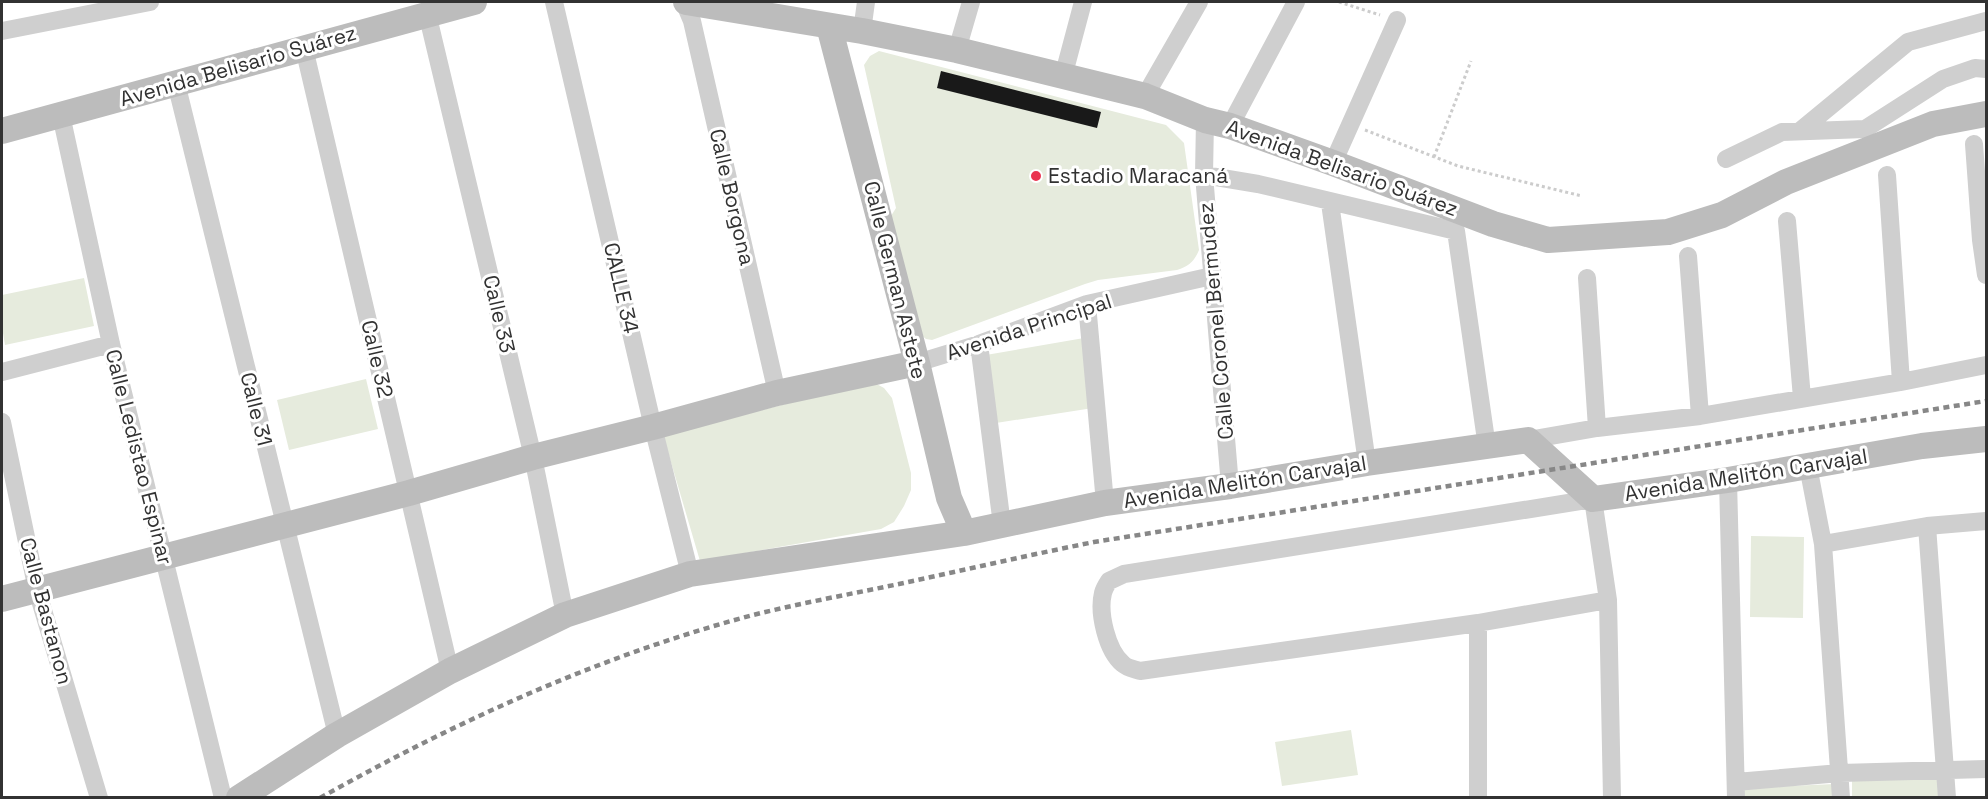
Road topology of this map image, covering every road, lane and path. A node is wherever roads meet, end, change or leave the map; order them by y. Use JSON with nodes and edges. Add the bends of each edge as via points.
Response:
{"nodes":[{"id":1,"x":150,"y":2,"type":"edge"},
{"id":2,"x":474,"y":2,"type":"edge"},
{"id":3,"x":554,"y":2,"type":"edge"},
{"id":4,"x":685,"y":2,"type":"edge"},
{"id":5,"x":866,"y":2,"type":"edge"},
{"id":6,"x":971,"y":2,"type":"edge"},
{"id":7,"x":1083,"y":2,"type":"edge"},
{"id":8,"x":1199,"y":2,"type":"edge"},
{"id":9,"x":1296,"y":2,"type":"edge"},
{"id":10,"x":1340,"y":2,"type":"edge"},
{"id":11,"x":777,"y":9,"type":"edge"},
{"id":12,"x":427,"y":13,"type":"junction"},
{"id":13,"x":1397,"y":20,"type":"joint"},
{"id":14,"x":1986,"y":21,"type":"edge"},
{"id":15,"x":829,"y":26,"type":"junction"},
{"id":16,"x":2,"y":31,"type":"edge"},
{"id":17,"x":862,"y":31,"type":"junction"},
{"id":18,"x":304,"y":48,"type":"junction"},
{"id":19,"x":957,"y":50,"type":"junction"},
{"id":20,"x":1471,"y":61,"type":"dead end"},
{"id":21,"x":1986,"y":69,"type":"edge"},
{"id":22,"x":1063,"y":77,"type":"junction"},
{"id":23,"x":176,"y":83,"type":"junction"},
{"id":24,"x":1145,"y":96,"type":"junction"},
{"id":25,"x":1986,"y":114,"type":"edge"},
{"id":26,"x":61,"y":115,"type":"junction"},
{"id":27,"x":1217,"y":123,"type":"junction"},
{"id":28,"x":1349,"y":124,"type":"junction"},
{"id":29,"x":2,"y":131,"type":"edge"},
{"id":30,"x":1800,"y":131,"type":"junction"},
{"id":31,"x":1974,"y":144,"type":"dead end"},
{"id":32,"x":1434,"y":157,"type":"junction"},
{"id":33,"x":1726,"y":159,"type":"dead end"},
{"id":34,"x":1333,"y":163,"type":"junction"},
{"id":35,"x":1204,"y":175,"type":"junction"},
{"id":36,"x":1887,"y":175,"type":"dead end"},
{"id":37,"x":1582,"y":196,"type":"dead end"},
{"id":38,"x":1330,"y":203,"type":"junction"},
{"id":39,"x":1787,"y":221,"type":"dead end"},
{"id":40,"x":1984,"y":239,"type":"edge"},
{"id":41,"x":1688,"y":256,"type":"dead end"},
{"id":42,"x":1986,"y":275,"type":"edge"},
{"id":43,"x":1212,"y":276,"type":"junction"},
{"id":44,"x":1587,"y":278,"type":"dead end"},
{"id":45,"x":1087,"y":304,"type":"junction"},
{"id":46,"x":111,"y":344,"type":"junction"},
{"id":47,"x":979,"y":344,"type":"junction"},
{"id":48,"x":917,"y":363,"type":"junction"},
{"id":49,"x":1986,"y":365,"type":"edge"},
{"id":50,"x":2,"y":372,"type":"edge"},
{"id":51,"x":1901,"y":382,"type":"junction"},
{"id":52,"x":777,"y":393,"type":"junction"},
{"id":53,"x":1802,"y":398,"type":"junction"},
{"id":54,"x":1700,"y":416,"type":"junction"},
{"id":55,"x":2,"y":422,"type":"edge"},
{"id":56,"x":653,"y":427,"type":"junction"},
{"id":57,"x":1598,"y":428,"type":"junction"},
{"id":58,"x":1986,"y":439,"type":"edge"},
{"id":59,"x":1528,"y":440,"type":"junction"},
{"id":60,"x":1487,"y":447,"type":"junction"},
{"id":61,"x":532,"y":457,"type":"junction"},
{"id":62,"x":1367,"y":463,"type":"junction"},
{"id":63,"x":1808,"y":466,"type":"junction"},
{"id":64,"x":1728,"y":480,"type":"junction"},
{"id":65,"x":1230,"y":486,"type":"junction"},
{"id":66,"x":409,"y":493,"type":"junction"},
{"id":67,"x":1593,"y":499,"type":"junction"},
{"id":68,"x":1105,"y":503,"type":"junction"},
{"id":69,"x":1986,"y":521,"type":"edge"},
{"id":70,"x":285,"y":525,"type":"junction"},
{"id":71,"x":1002,"y":525,"type":"junction"},
{"id":72,"x":1928,"y":526,"type":"junction"},
{"id":73,"x":964,"y":533,"type":"junction"},
{"id":74,"x":1823,"y":544,"type":"junction"},
{"id":75,"x":164,"y":557,"type":"junction"},
{"id":76,"x":690,"y":574,"type":"junction"},
{"id":77,"x":37,"y":590,"type":"junction"},
{"id":78,"x":2,"y":599,"type":"edge"},
{"id":79,"x":1608,"y":600,"type":"junction"},
{"id":80,"x":565,"y":615,"type":"junction"},
{"id":81,"x":1478,"y":623,"type":"junction"},
{"id":82,"x":450,"y":671,"type":"junction"},
{"id":83,"x":337,"y":735,"type":"junction"},
{"id":84,"x":1986,"y":769,"type":"edge"},
{"id":85,"x":1946,"y":770,"type":"junction"},
{"id":86,"x":1840,"y":773,"type":"junction"},
{"id":87,"x":1736,"y":790,"type":"edge"},
{"id":88,"x":99,"y":798,"type":"edge"},
{"id":89,"x":223,"y":798,"type":"edge"},
{"id":90,"x":239,"y":798,"type":"edge"},
{"id":91,"x":1478,"y":798,"type":"edge"},
{"id":92,"x":1612,"y":798,"type":"edge"},
{"id":93,"x":1841,"y":798,"type":"edge"},
{"id":94,"x":1947,"y":798,"type":"edge"}],
"edges":[{"from":1,"to":16,"type":"street"},
{"from":2,"to":12,"type":"street","name":"Avenida Belisario Suárez"},
{"from":3,"to":56,"type":"street","name":"CALLE 34"},
{"from":4,"to":11,"type":"street","name":"Avenida Belisario Suárez"},
{"from":4,"to":52,"type":"street","name":"Calle Borgona"},
{"from":5,"to":17,"type":"street"},
{"from":6,"to":19,"type":"street"},
{"from":7,"to":22,"type":"street"},
{"from":8,"to":24,"type":"street"},
{"from":9,"to":27,"type":"street"},
{"from":10,"to":13,"type":"path"},
{"from":11,"to":15,"type":"street","name":"Avenida Belisario Suárez"},
{"from":12,"to":18,"type":"street","name":"Avenida Belisario Suárez"},
{"from":12,"to":61,"type":"street","name":"Calle 33"},
{"from":13,"to":28,"type":"street"},
{"from":14,"to":30,"type":"street","via":[[1908,42]]},
{"from":15,"to":17,"type":"street","name":"Avenida Belisario Suárez"},
{"from":15,"to":48,"type":"street","name":"Calle German Astete"},
{"from":17,"to":19,"type":"street","name":"Avenida Belisario Suárez"},
{"from":18,"to":23,"type":"street","name":"Avenida Belisario Suárez"},
{"from":18,"to":66,"type":"street","name":"Calle 32"},
{"from":19,"to":22,"type":"street","name":"Avenida Belisario Suárez"},
{"from":20,"to":32,"type":"path"},
{"from":21,"to":30,"type":"street","via":[[1975,68],[1943,79],[1865,129]]},
{"from":22,"to":24,"type":"street","name":"Avenida Belisario Suárez"},
{"from":23,"to":26,"type":"street","name":"Avenida Belisario Suárez"},
{"from":23,"to":70,"type":"street","name":"Calle 31"},
{"from":24,"to":27,"type":"street","name":"Avenida Belisario Suárez"},
{"from":25,"to":34,"type":"street","name":"Avenida Belisario Suárez","via":[[1933,124],[1786,182],[1722,215],[1668,232],[1548,240],[1493,224]]},
{"from":26,"to":29,"type":"street","name":"Avenida Belisario Suárez"},
{"from":26,"to":46,"type":"street","name":"Calle Ledistao Espinar"},
{"from":27,"to":34,"type":"street","name":"Avenida Belisario Suárez"},
{"from":27,"to":35,"type":"street","name":"Calle Coronel Bermudez"},
{"from":28,"to":32,"type":"path"},
{"from":28,"to":34,"type":"street"},
{"from":30,"to":33,"type":"street","via":[[1782,132]]},
{"from":31,"to":40,"type":"street"},
{"from":32,"to":37,"type":"path"},
{"from":35,"to":38,"type":"street"},
{"from":35,"to":43,"type":"street","name":"Calle Coronel Bermudez"},
{"from":36,"to":51,"type":"street"},
{"from":38,"to":60,"type":"street","via":[[1456,231]]},
{"from":38,"to":62,"type":"street"},
{"from":39,"to":53,"type":"street"},
{"from":40,"to":42,"type":"street"},
{"from":41,"to":54,"type":"street"},
{"from":43,"to":45,"type":"street","name":"Avenida Principal"},
{"from":43,"to":65,"type":"street","name":"Calle Coronel Bermudez"},
{"from":44,"to":57,"type":"street"},
{"from":45,"to":47,"type":"street","name":"Avenida Principal"},
{"from":45,"to":68,"type":"street"},
{"from":46,"to":50,"type":"street"},
{"from":46,"to":75,"type":"street","name":"Calle Ledistao Espinar"},
{"from":47,"to":48,"type":"street","name":"Avenida Principal"},
{"from":47,"to":71,"type":"street"},
{"from":48,"to":52,"type":"street"},
{"from":48,"to":73,"type":"street","name":"Calle German Astete","via":[[949,498]]},
{"from":49,"to":51,"type":"street","name":"Avenida Melitón Carvajal"},
{"from":51,"to":53,"type":"street","name":"Avenida Melitón Carvajal"},
{"from":52,"to":56,"type":"street"},
{"from":53,"to":54,"type":"street","name":"Avenida Melitón Carvajal"},
{"from":54,"to":57,"type":"street","name":"Avenida Melitón Carvajal"},
{"from":55,"to":77,"type":"street","name":"Calle Bastanon"},
{"from":56,"to":61,"type":"street"},
{"from":56,"to":76,"type":"street","name":"CALLE 34"},
{"from":57,"to":59,"type":"street","name":"Avenida Melitón Carvajal"},
{"from":58,"to":63,"type":"street","name":"Avenida Melitón Carvajal"},
{"from":59,"to":60,"type":"street","name":"Avenida Melitón Carvajal"},
{"from":59,"to":67,"type":"street"},
{"from":60,"to":62,"type":"street","name":"Avenida Melitón Carvajal"},
{"from":61,"to":66,"type":"street"},
{"from":61,"to":80,"type":"street","name":"Calle 33"},
{"from":62,"to":65,"type":"street","name":"Avenida Melitón Carvajal"},
{"from":63,"to":64,"type":"street","name":"Avenida Melitón Carvajal"},
{"from":63,"to":74,"type":"street"},
{"from":64,"to":67,"type":"street","name":"Avenida Melitón Carvajal"},
{"from":64,"to":87,"type":"street"},
{"from":65,"to":68,"type":"street","name":"Avenida Melitón Carvajal"},
{"from":66,"to":70,"type":"street"},
{"from":66,"to":82,"type":"street","name":"Calle 32"},
{"from":67,"to":79,"type":"street"},
{"from":67,"to":81,"type":"street","via":[[1124,574],[1109,581],[1103,593],[1104,625],[1112,652],[1124,665],[1140,671]]},
{"from":68,"to":71,"type":"street","name":"Avenida Melitón Carvajal"},
{"from":69,"to":72,"type":"street"},
{"from":70,"to":75,"type":"street"},
{"from":70,"to":83,"type":"street","name":"Calle 31"},
{"from":71,"to":73,"type":"street","name":"Avenida Melitón Carvajal"},
{"from":72,"to":74,"type":"street"},
{"from":72,"to":85,"type":"street"},
{"from":73,"to":76,"type":"street","name":"Avenida Melitón Carvajal"},
{"from":74,"to":86,"type":"street"},
{"from":75,"to":77,"type":"street"},
{"from":75,"to":89,"type":"street","name":"Calle Ledistao Espinar"},
{"from":76,"to":80,"type":"street","name":"Avenida Melitón Carvajal"},
{"from":77,"to":78,"type":"street"},
{"from":77,"to":88,"type":"street","name":"Calle Bastanon"},
{"from":79,"to":81,"type":"street"},
{"from":79,"to":92,"type":"street"},
{"from":80,"to":82,"type":"street","name":"Avenida Melitón Carvajal"},
{"from":81,"to":91,"type":"street"},
{"from":82,"to":83,"type":"street","name":"Avenida Melitón Carvajal"},
{"from":83,"to":90,"type":"street","name":"Avenida Melitón Carvajal"},
{"from":84,"to":85,"type":"street"},
{"from":85,"to":86,"type":"street"},
{"from":85,"to":94,"type":"street"},
{"from":86,"to":87,"type":"street"},
{"from":86,"to":93,"type":"street"}]}
